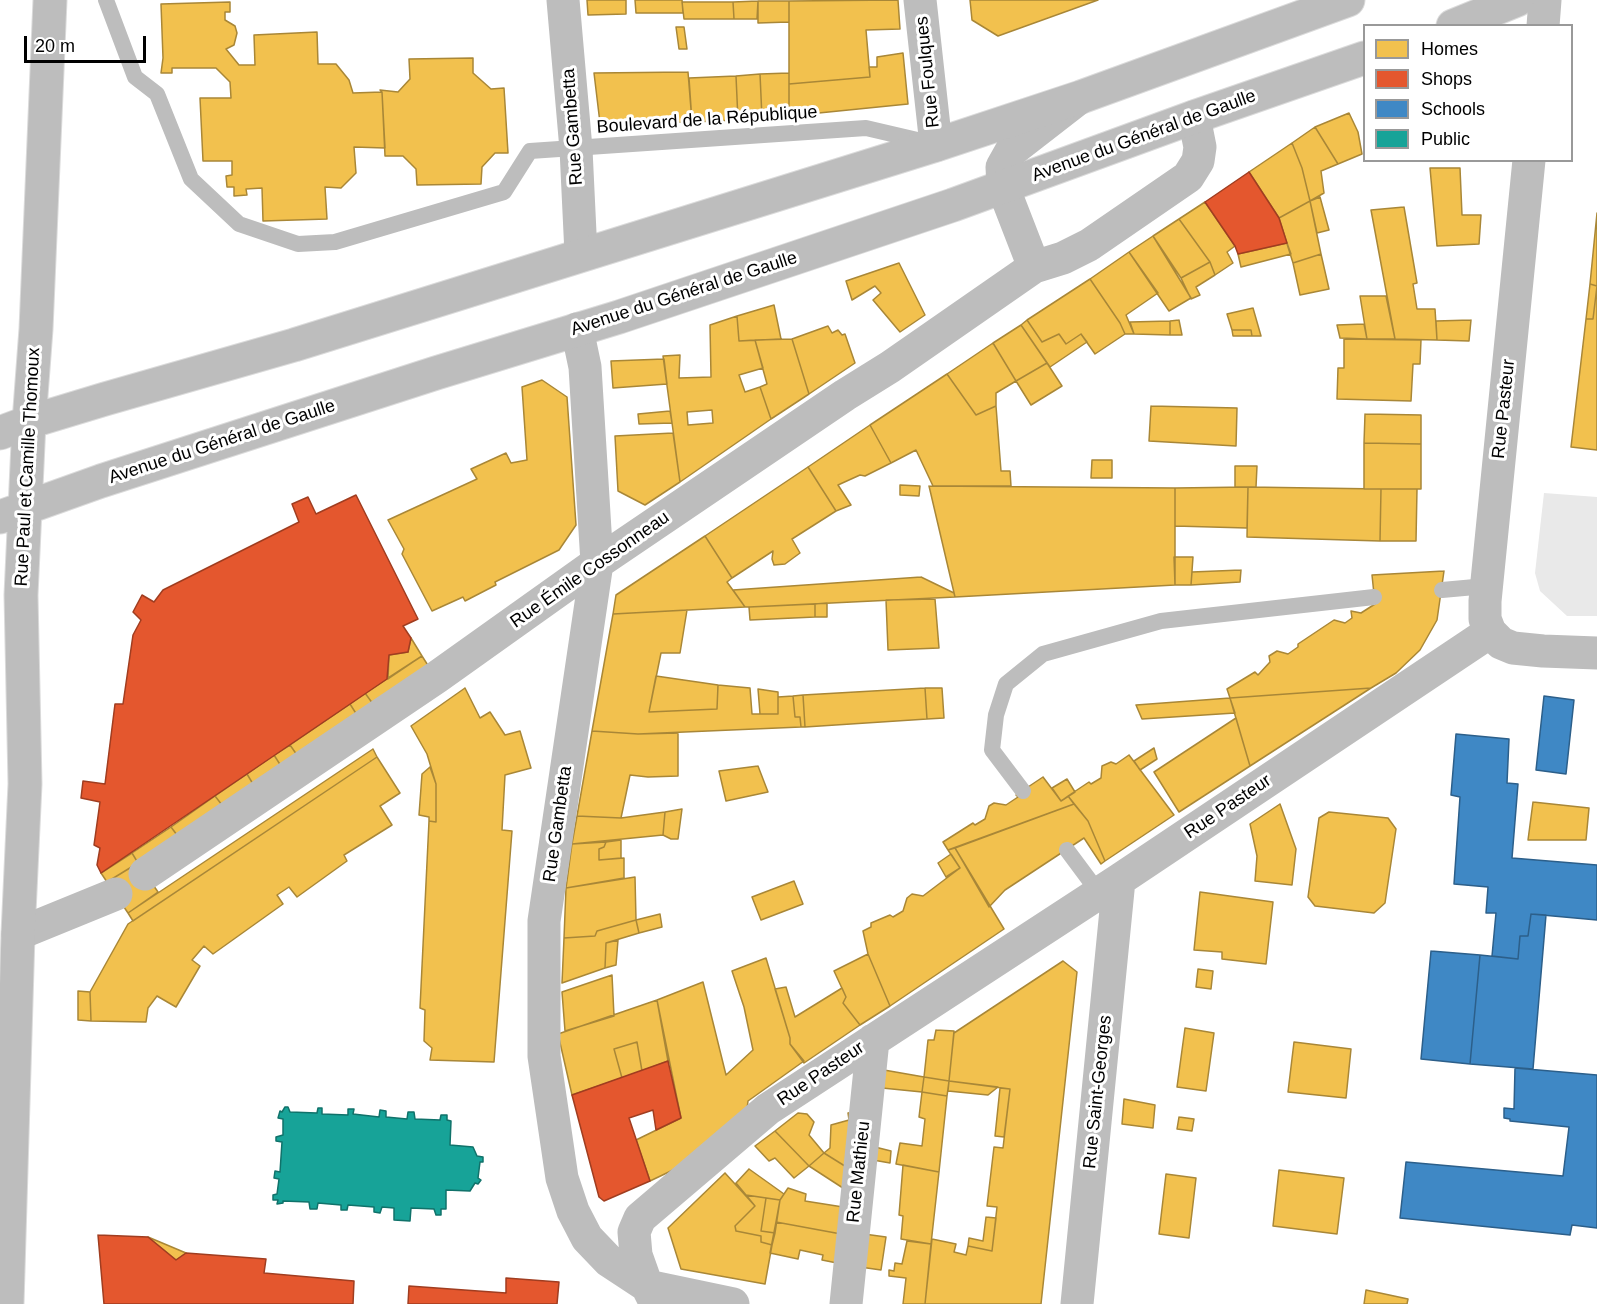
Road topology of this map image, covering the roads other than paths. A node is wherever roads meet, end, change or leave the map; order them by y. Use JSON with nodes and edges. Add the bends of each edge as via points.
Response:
{"nodes":[{"id":1,"x":50,"y":0,"type":"edge"},
{"id":2,"x":106,"y":0,"type":"edge"},
{"id":3,"x":563,"y":0,"type":"edge"},
{"id":4,"x":920,"y":0,"type":"edge"},
{"id":5,"x":1517,"y":0,"type":"edge"},
{"id":6,"x":1545,"y":0,"type":"edge"},
{"id":7,"x":1339,"y":2,"type":"edge"},
{"id":8,"x":1458,"y":24,"type":"edge"},
{"id":9,"x":1543,"y":24,"type":"edge"},
{"id":10,"x":1363,"y":59,"type":"edge"},
{"id":11,"x":1081,"y":97,"type":"junction"},
{"id":12,"x":1194,"y":117,"type":"junction"},
{"id":13,"x":936,"y":145,"type":"junction"},
{"id":14,"x":576,"y":148,"type":"junction"},
{"id":15,"x":1529,"y":162,"type":"edge"},
{"id":16,"x":1003,"y":187,"type":"junction"},
{"id":17,"x":581,"y":254,"type":"junction"},
{"id":18,"x":1034,"y":267,"type":"junction"},
{"id":19,"x":576,"y":329,"type":"junction"},
{"id":20,"x":14,"y":428,"type":"edge"},
{"id":21,"x":12,"y":513,"type":"edge"},
{"id":22,"x":597,"y":563,"type":"junction"},
{"id":23,"x":1486,"y":586,"type":"junction"},
{"id":24,"x":1442,"y":590,"type":"dead end"},
{"id":25,"x":1374,"y":597,"type":"dead end"},
{"id":26,"x":1490,"y":632,"type":"junction"},
{"id":27,"x":1597,"y":652,"type":"edge"},
{"id":28,"x":1023,"y":791,"type":"dead end"},
{"id":29,"x":1067,"y":850,"type":"dead end"},
{"id":30,"x":145,"y":874,"type":"dead end"},
{"id":31,"x":1109,"y":887,"type":"junction"},
{"id":32,"x":116,"y":894,"type":"dead end"},
{"id":33,"x":18,"y":934,"type":"junction"},
{"id":34,"x":873,"y":1040,"type":"junction"},
{"id":35,"x":8,"y":1049,"type":"edge"},
{"id":36,"x":651,"y":1295,"type":"edge"},
{"id":37,"x":8,"y":1304,"type":"edge"},
{"id":38,"x":733,"y":1304,"type":"edge"},
{"id":39,"x":846,"y":1304,"type":"edge"},
{"id":40,"x":1077,"y":1304,"type":"edge"}],
"edges":[{"from":1,"to":20,"type":"street","name":"Rue Paul et Camille Thomoux","via":[[36,329]]},
{"from":2,"to":14,"type":"lane","name":"Boulevard de la République","via":[[135,77],[157,94],[191,179],[239,224],[298,244],[335,242],[504,192],[530,151]]},
{"from":3,"to":14,"type":"street","name":"Rue Gambetta"},
{"from":4,"to":13,"type":"street","name":"Rue Foulques"},
{"from":5,"to":8,"type":"street"},
{"from":6,"to":9,"type":"street"},
{"from":7,"to":11,"type":"street"},
{"from":10,"to":12,"type":"street","name":"Avenue du Général de Gaulle"},
{"from":11,"to":13,"type":"street"},
{"from":11,"to":16,"type":"street","via":[[1011,151],[1002,166]]},
{"from":12,"to":16,"type":"street","name":"Avenue du Général de Gaulle"},
{"from":12,"to":18,"type":"street","name":"Rue Émile Cossonneau","via":[[1200,147],[1198,161],[1188,177],[1089,245]]},
{"from":13,"to":14,"type":"lane","name":"Boulevard de la République","via":[[866,128]]},
{"from":13,"to":17,"type":"street"},
{"from":14,"to":17,"type":"street","name":"Rue Gambetta"},
{"from":15,"to":23,"type":"street","name":"Rue Pasteur"},
{"from":16,"to":18,"type":"street"},
{"from":16,"to":19,"type":"street","name":"Avenue du Général de Gaulle"},
{"from":17,"to":20,"type":"street"},
{"from":18,"to":22,"type":"street","name":"Rue Émile Cossonneau"},
{"from":19,"to":21,"type":"street","name":"Avenue du Général de Gaulle"},
{"from":19,"to":22,"type":"street","name":"Rue Gambetta","via":[[585,367]]},
{"from":20,"to":21,"type":"street","name":"Rue Paul et Camille Thomoux"},
{"from":21,"to":33,"type":"street","name":"Rue Paul et Camille Thomoux","via":[[21,596],[25,784]]},
{"from":22,"to":30,"type":"street","name":"Rue Émile Cossonneau","via":[[437,677]]},
{"from":22,"to":36,"type":"street","name":"Rue Gambetta","via":[[544,921],[544,1056],[562,1178],[573,1211],[587,1238]]},
{"from":23,"to":24,"type":"lane"},
{"from":23,"to":26,"type":"street","name":"Rue Pasteur","via":[[1485,619]]},
{"from":25,"to":28,"type":"lane","via":[[1161,621],[1043,654],[1006,684],[996,715],[992,750]]},
{"from":26,"to":27,"type":"street","via":[[1513,648]]},
{"from":26,"to":31,"type":"street","name":"Rue Pasteur"},
{"from":29,"to":31,"type":"lane"},
{"from":31,"to":34,"type":"street","name":"Rue Pasteur"},
{"from":31,"to":40,"type":"street","name":"Rue Saint-Georges"},
{"from":32,"to":33,"type":"street"},
{"from":33,"to":35,"type":"street","name":"Rue Paul et Camille Thomoux"},
{"from":34,"to":36,"type":"street","name":"Rue Pasteur","via":[[768,1109],[640,1218],[634,1232],[636,1255]]},
{"from":34,"to":39,"type":"street","name":"Rue Mathieu"},
{"from":35,"to":37,"type":"street","name":"Rue Paul et Camille Thomoux"},
{"from":36,"to":38,"type":"street"}]}
